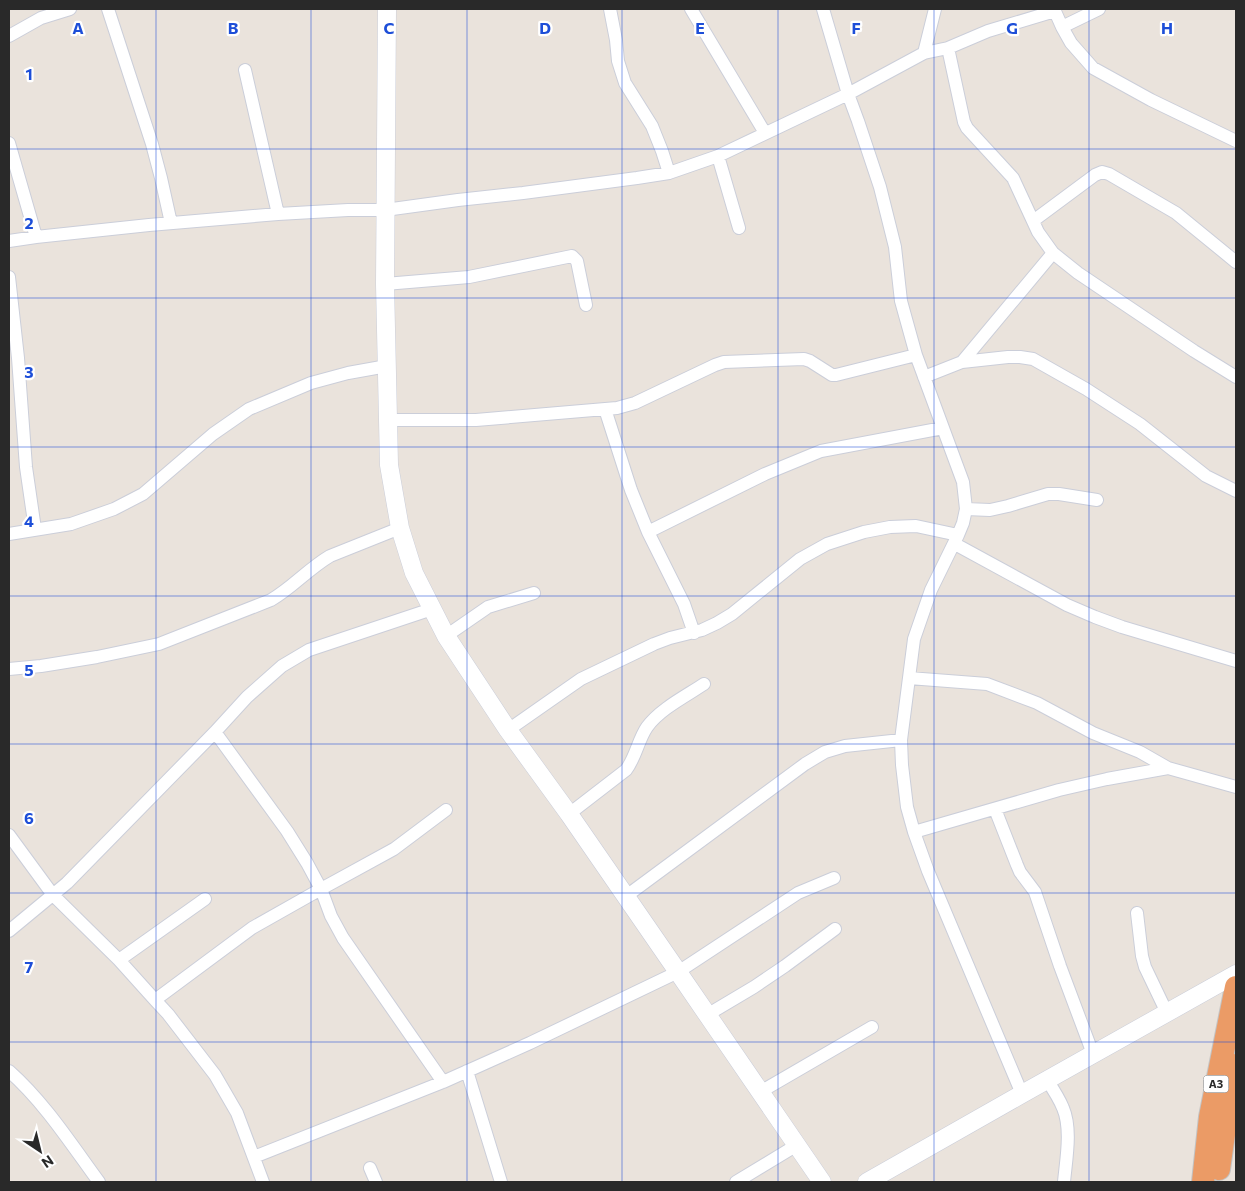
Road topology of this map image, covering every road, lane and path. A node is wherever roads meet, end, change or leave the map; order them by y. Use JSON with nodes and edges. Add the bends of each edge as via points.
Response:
{"nodes":[{"id":1,"x":70,"y":9,"type":"edge"},
{"id":2,"x":108,"y":9,"type":"edge"},
{"id":3,"x":387,"y":9,"type":"edge"},
{"id":4,"x":610,"y":9,"type":"edge"},
{"id":5,"x":691,"y":9,"type":"edge"},
{"id":6,"x":823,"y":9,"type":"edge"},
{"id":7,"x":935,"y":9,"type":"edge"},
{"id":8,"x":1099,"y":9,"type":"edge"},
{"id":9,"x":1055,"y":10,"type":"edge"},
{"id":10,"x":1062,"y":27,"type":"junction"},
{"id":11,"x":9,"y":36,"type":"edge"},
{"id":12,"x":948,"y":48,"type":"junction"},
{"id":13,"x":924,"y":53,"type":"junction"},
{"id":14,"x":245,"y":70,"type":"dead end"},
{"id":15,"x":848,"y":94,"type":"junction"},
{"id":16,"x":765,"y":133,"type":"junction"},
{"id":17,"x":1236,"y":141,"type":"edge"},
{"id":18,"x":9,"y":143,"type":"edge"},
{"id":19,"x":718,"y":156,"type":"junction"},
{"id":20,"x":669,"y":173,"type":"junction"},
{"id":21,"x":384,"y":210,"type":"junction"},
{"id":22,"x":278,"y":214,"type":"junction"},
{"id":23,"x":1033,"y":221,"type":"junction"},
{"id":24,"x":171,"y":224,"type":"junction"},
{"id":25,"x":739,"y":228,"type":"dead end"},
{"id":26,"x":36,"y":237,"type":"junction"},
{"id":27,"x":9,"y":241,"type":"edge"},
{"id":28,"x":1053,"y":253,"type":"junction"},
{"id":29,"x":1236,"y":262,"type":"edge"},
{"id":30,"x":9,"y":278,"type":"edge"},
{"id":31,"x":385,"y":284,"type":"junction"},
{"id":32,"x":586,"y":305,"type":"dead end"},
{"id":33,"x":916,"y":355,"type":"junction"},
{"id":34,"x":962,"y":362,"type":"junction"},
{"id":35,"x":387,"y":366,"type":"junction"},
{"id":36,"x":924,"y":377,"type":"junction"},
{"id":37,"x":1236,"y":377,"type":"edge"},
{"id":38,"x":605,"y":409,"type":"junction"},
{"id":39,"x":388,"y":420,"type":"junction"},
{"id":40,"x":942,"y":428,"type":"junction"},
{"id":41,"x":1236,"y":490,"type":"edge"},
{"id":42,"x":1097,"y":500,"type":"dead end"},
{"id":43,"x":966,"y":509,"type":"junction"},
{"id":44,"x":400,"y":528,"type":"junction"},
{"id":45,"x":35,"y":530,"type":"junction"},
{"id":46,"x":648,"y":532,"type":"junction"},
{"id":47,"x":9,"y":534,"type":"edge"},
{"id":48,"x":956,"y":540,"type":"junction"},
{"id":49,"x":534,"y":593,"type":"dead end"},
{"id":50,"x":432,"y":609,"type":"junction"},
{"id":51,"x":694,"y":633,"type":"junction"},
{"id":52,"x":446,"y":636,"type":"junction"},
{"id":53,"x":1236,"y":661,"type":"edge"},
{"id":54,"x":9,"y":669,"type":"edge"},
{"id":55,"x":909,"y":678,"type":"junction"},
{"id":56,"x":704,"y":684,"type":"dead end"},
{"id":57,"x":508,"y":730,"type":"junction"},
{"id":58,"x":215,"y":732,"type":"junction"},
{"id":59,"x":901,"y":740,"type":"junction"},
{"id":60,"x":1168,"y":768,"type":"junction"},
{"id":61,"x":1236,"y":787,"type":"edge"},
{"id":62,"x":995,"y":809,"type":"junction"},
{"id":63,"x":446,"y":810,"type":"dead end"},
{"id":64,"x":569,"y":814,"type":"junction"},
{"id":65,"x":914,"y":832,"type":"junction"},
{"id":66,"x":9,"y":835,"type":"edge"},
{"id":67,"x":834,"y":878,"type":"dead end"},
{"id":68,"x":320,"y":889,"type":"junction"},
{"id":69,"x":53,"y":894,"type":"junction"},
{"id":70,"x":625,"y":897,"type":"junction"},
{"id":71,"x":205,"y":899,"type":"dead end"},
{"id":72,"x":1137,"y":912,"type":"dead end"},
{"id":73,"x":836,"y":929,"type":"dead end"},
{"id":74,"x":9,"y":931,"type":"edge"},
{"id":75,"x":119,"y":960,"type":"junction"},
{"id":76,"x":678,"y":972,"type":"junction"},
{"id":77,"x":1236,"y":974,"type":"edge"},
{"id":78,"x":1236,"y":987,"type":"edge"},
{"id":79,"x":155,"y":1000,"type":"junction"},
{"id":80,"x":1167,"y":1013,"type":"junction"},
{"id":81,"x":708,"y":1015,"type":"junction"},
{"id":82,"x":872,"y":1027,"type":"dead end"},
{"id":83,"x":1093,"y":1054,"type":"junction"},
{"id":84,"x":1236,"y":1068,"type":"edge"},
{"id":85,"x":9,"y":1071,"type":"edge"},
{"id":86,"x":468,"y":1071,"type":"junction"},
{"id":87,"x":1047,"y":1080,"type":"junction"},
{"id":88,"x":443,"y":1082,"type":"junction"},
{"id":89,"x":760,"y":1092,"type":"junction"},
{"id":90,"x":1022,"y":1094,"type":"junction"},
{"id":91,"x":797,"y":1145,"type":"junction"},
{"id":92,"x":1229,"y":1147,"type":"edge"},
{"id":93,"x":254,"y":1158,"type":"junction"},
{"id":94,"x":370,"y":1168,"type":"dead end"},
{"id":95,"x":99,"y":1182,"type":"edge"},
{"id":96,"x":263,"y":1182,"type":"edge"},
{"id":97,"x":376,"y":1182,"type":"edge"},
{"id":98,"x":501,"y":1182,"type":"edge"},
{"id":99,"x":736,"y":1182,"type":"edge"},
{"id":100,"x":822,"y":1182,"type":"edge"},
{"id":101,"x":867,"y":1182,"type":"edge"},
{"id":102,"x":1064,"y":1182,"type":"edge"},
{"id":103,"x":1203,"y":1182,"type":"edge"},
{"id":104,"x":1218,"y":1182,"type":"edge"}],
"edges":[{"from":1,"to":11,"type":"street","via":[[41,18]]},
{"from":2,"to":24,"type":"street","via":[[152,144]]},
{"from":3,"to":21,"type":"street"},
{"from":4,"to":20,"type":"street","via":[[625,83],[652,126]]},
{"from":5,"to":16,"type":"street"},
{"from":6,"to":15,"type":"street"},
{"from":7,"to":13,"type":"street"},
{"from":8,"to":10,"type":"street"},
{"from":9,"to":10,"type":"street"},
{"from":9,"to":12,"type":"street","via":[[988,31]]},
{"from":10,"to":17,"type":"street","via":[[1071,44],[1093,68]]},
{"from":12,"to":13,"type":"street"},
{"from":12,"to":23,"type":"street","via":[[964,122],[1013,178]]},
{"from":13,"to":15,"type":"street"},
{"from":14,"to":22,"type":"street"},
{"from":15,"to":16,"type":"street"},
{"from":15,"to":33,"type":"street","via":[[880,187]]},
{"from":16,"to":19,"type":"street"},
{"from":18,"to":26,"type":"street"},
{"from":19,"to":20,"type":"street"},
{"from":19,"to":25,"type":"street"},
{"from":20,"to":21,"type":"street"},
{"from":21,"to":22,"type":"street"},
{"from":21,"to":31,"type":"street"},
{"from":22,"to":24,"type":"street"},
{"from":23,"to":28,"type":"street"},
{"from":23,"to":29,"type":"street","via":[[1102,172],[1176,213]]},
{"from":24,"to":26,"type":"street"},
{"from":26,"to":27,"type":"street"},
{"from":28,"to":34,"type":"street"},
{"from":28,"to":37,"type":"street","via":[[1194,352]]},
{"from":30,"to":45,"type":"street"},
{"from":31,"to":32,"type":"street","via":[[469,276],[572,256],[577,261]]},
{"from":31,"to":35,"type":"street"},
{"from":33,"to":36,"type":"street"},
{"from":33,"to":38,"type":"street","via":[[836,376],[804,359],[724,362],[635,403]]},
{"from":34,"to":36,"type":"street"},
{"from":34,"to":41,"type":"street","via":[[1008,357],[1033,359],[1086,388],[1140,424],[1206,476]]},
{"from":35,"to":39,"type":"street"},
{"from":35,"to":45,"type":"street","via":[[311,383],[249,409],[213,434],[142,494],[114,509],[71,524]]},
{"from":36,"to":40,"type":"street"},
{"from":38,"to":39,"type":"street","via":[[476,420]]},
{"from":38,"to":46,"type":"street"},
{"from":39,"to":44,"type":"street","via":[[390,465]]},
{"from":40,"to":43,"type":"street","via":[[963,482]]},
{"from":40,"to":46,"type":"street","via":[[821,451],[765,474]]},
{"from":42,"to":43,"type":"street","via":[[1048,494],[990,510]]},
{"from":43,"to":48,"type":"street"},
{"from":44,"to":50,"type":"street","via":[[414,573]]},
{"from":44,"to":54,"type":"street","via":[[330,556],[271,600],[159,644],[97,657]]},
{"from":45,"to":47,"type":"street"},
{"from":46,"to":51,"type":"street","via":[[684,604]]},
{"from":48,"to":51,"type":"street","via":[[916,526],[864,532],[827,544],[800,558],[732,614]]},
{"from":48,"to":53,"type":"street","via":[[1067,605],[1122,627]]},
{"from":48,"to":55,"type":"street","via":[[931,590],[914,640]]},
{"from":49,"to":52,"type":"street","via":[[488,607]]},
{"from":50,"to":52,"type":"street"},
{"from":50,"to":58,"type":"street","via":[[309,650],[282,666]]},
{"from":51,"to":57,"type":"street","via":[[654,644],[581,679]]},
{"from":52,"to":57,"type":"street"},
{"from":55,"to":59,"type":"street"},
{"from":55,"to":60,"type":"street","via":[[987,684],[1037,703]]},
{"from":56,"to":64,"type":"street","via":[[653,720],[626,770]]},
{"from":57,"to":64,"type":"street"},
{"from":58,"to":68,"type":"street","via":[[287,831]]},
{"from":58,"to":69,"type":"street"},
{"from":59,"to":65,"type":"street","via":[[907,807]]},
{"from":59,"to":70,"type":"street","via":[[845,746],[825,752]]},
{"from":60,"to":61,"type":"street"},
{"from":60,"to":62,"type":"street","via":[[1059,790]]},
{"from":62,"to":65,"type":"street"},
{"from":62,"to":83,"type":"street","via":[[1017,865],[1035,892]]},
{"from":63,"to":68,"type":"street","via":[[394,849]]},
{"from":64,"to":70,"type":"street"},
{"from":65,"to":90,"type":"street"},
{"from":66,"to":69,"type":"street"},
{"from":67,"to":76,"type":"street","via":[[798,892]]},
{"from":68,"to":79,"type":"street","via":[[252,928]]},
{"from":68,"to":88,"type":"street","via":[[343,938]]},
{"from":69,"to":74,"type":"street"},
{"from":69,"to":75,"type":"street"},
{"from":70,"to":76,"type":"street"},
{"from":71,"to":75,"type":"street"},
{"from":72,"to":80,"type":"street","via":[[1145,967]]},
{"from":73,"to":81,"type":"street"},
{"from":75,"to":79,"type":"street"},
{"from":76,"to":81,"type":"street"},
{"from":76,"to":86,"type":"street"},
{"from":77,"to":80,"type":"street"},
{"from":78,"to":103,"type":"highway","number":"A3","via":[[1210,1117]]},
{"from":79,"to":93,"type":"street","via":[[215,1075],[237,1113]]},
{"from":80,"to":83,"type":"street"},
{"from":81,"to":89,"type":"street"},
{"from":82,"to":89,"type":"street"},
{"from":83,"to":87,"type":"street"},
{"from":84,"to":92,"type":"highway","number":"A3"},
{"from":85,"to":95,"type":"street","via":[[42,1104]]},
{"from":86,"to":88,"type":"street"},
{"from":86,"to":98,"type":"street"},
{"from":87,"to":90,"type":"street"},
{"from":87,"to":102,"type":"street","via":[[1067,1121]]},
{"from":88,"to":93,"type":"street"},
{"from":89,"to":91,"type":"street"},
{"from":90,"to":101,"type":"street"},
{"from":91,"to":99,"type":"street"},
{"from":91,"to":100,"type":"street"},
{"from":92,"to":104,"type":"highway","number":"A3"},
{"from":93,"to":96,"type":"street"},
{"from":94,"to":97,"type":"street"}]}
